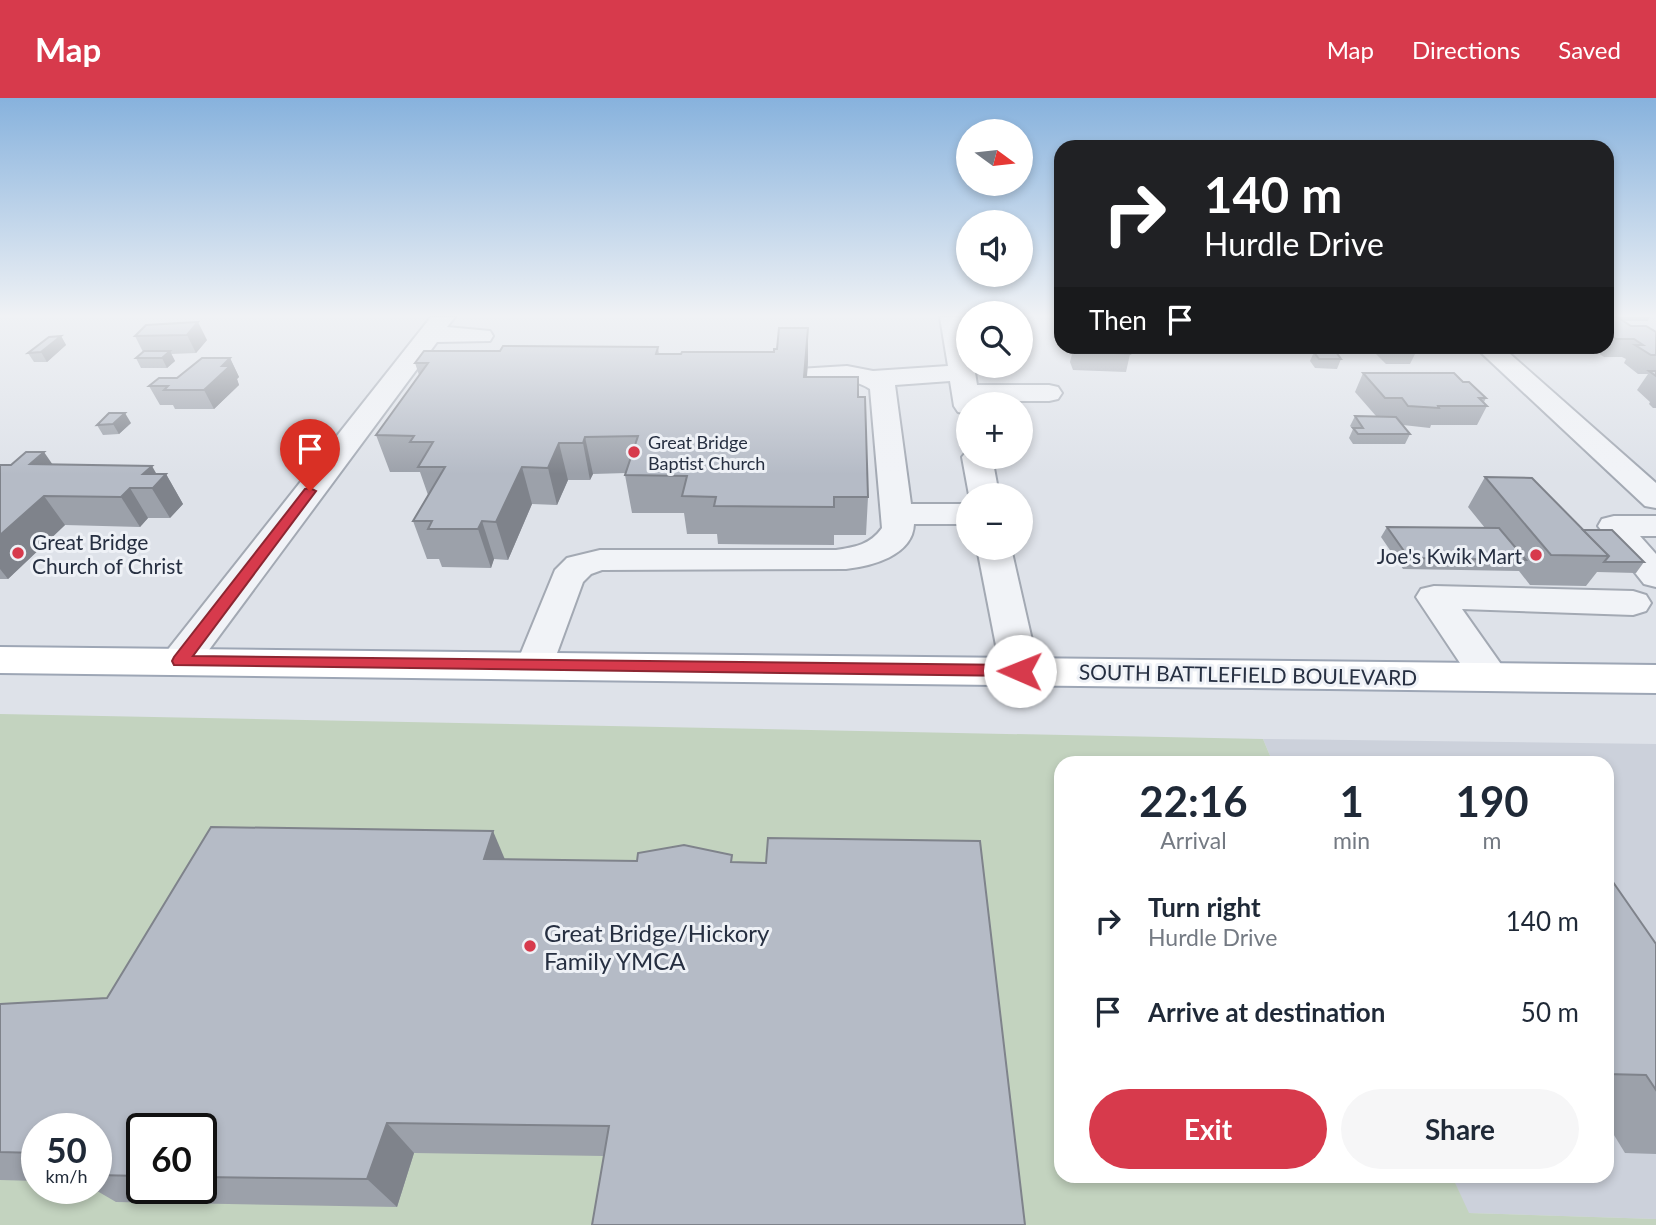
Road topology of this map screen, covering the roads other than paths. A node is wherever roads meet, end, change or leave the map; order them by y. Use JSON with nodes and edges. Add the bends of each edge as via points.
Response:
{"nodes":[{"id":1,"x":403,"y":370,"type":"edge"},
{"id":2,"x":961,"y":370,"type":"edge"},
{"id":3,"x":1512,"y":370,"type":"edge"},
{"id":4,"x":807,"y":375,"type":"edge"},
{"id":5,"x":875,"y":378,"type":"junction"},
{"id":6,"x":965,"y":390,"type":"edge"},
{"id":7,"x":1049,"y":393,"type":"dead end"},
{"id":8,"x":1656,"y":499,"type":"edge"},
{"id":9,"x":896,"y":514,"type":"junction"},
{"id":10,"x":956,"y":514,"type":"edge"},
{"id":11,"x":1656,"y":526,"type":"edge"},
{"id":12,"x":997,"y":560,"type":"edge"},
{"id":13,"x":1656,"y":576,"type":"edge"},
{"id":14,"x":1648,"y":609,"type":"edge"},
{"id":15,"x":0,"y":660,"type":"edge"},
{"id":16,"x":180,"y":661,"type":"junction"},
{"id":17,"x":536,"y":666,"type":"junction"},
{"id":18,"x":1020,"y":671,"type":"junction"},
{"id":19,"x":1490,"y":677,"type":"junction"},
{"id":20,"x":1656,"y":678,"type":"edge"}],
"edges":[{"from":1,"to":16,"type":"street"},
{"from":2,"to":6,"type":"street"},
{"from":3,"to":8,"type":"street"},
{"from":4,"to":5,"type":"street"},
{"from":5,"to":6,"type":"street"},
{"from":5,"to":9,"type":"street","via":[[883,386]]},
{"from":6,"to":7,"type":"street"},
{"from":9,"to":10,"type":"street"},
{"from":9,"to":17,"type":"street","via":[[898,528],[891,542],[860,557],[600,559],[579,566],[567,578]]},
{"from":11,"to":13,"type":"street","via":[[1615,526]]},
{"from":12,"to":18,"type":"street"},
{"from":14,"to":19,"type":"street","via":[[1434,597]]},
{"from":15,"to":16,"type":"main road","name":"SOUTH BATTLEFIELD BOULEVARD"},
{"from":16,"to":17,"type":"main road","name":"SOUTH BATTLEFIELD BOULEVARD"},
{"from":17,"to":18,"type":"main road","name":"SOUTH BATTLEFIELD BOULEVARD"},
{"from":18,"to":19,"type":"main road","name":"SOUTH BATTLEFIELD BOULEVARD"},
{"from":19,"to":20,"type":"main road","name":"SOUTH BATTLEFIELD BOULEVARD"}]}
